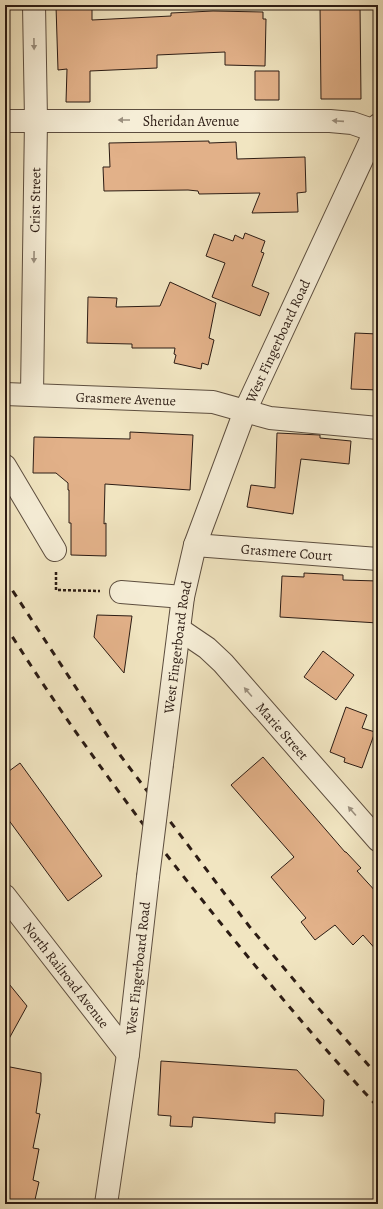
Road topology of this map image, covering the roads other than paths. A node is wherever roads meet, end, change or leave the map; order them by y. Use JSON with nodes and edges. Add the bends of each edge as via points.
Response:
{"nodes":[{"id":1,"x":34,"y":5,"type":"edge"},
{"id":2,"x":36,"y":120,"type":"junction"},
{"id":3,"x":5,"y":121,"type":"edge"},
{"id":4,"x":377,"y":128,"type":"edge"},
{"id":5,"x":5,"y":394,"type":"edge"},
{"id":6,"x":32,"y":394,"type":"junction"},
{"id":7,"x":245,"y":411,"type":"junction"},
{"id":8,"x":378,"y":428,"type":"edge"},
{"id":9,"x":5,"y":466,"type":"edge"},
{"id":10,"x":195,"y":545,"type":"junction"},
{"id":11,"x":55,"y":550,"type":"road end"},
{"id":12,"x":378,"y":559,"type":"edge"},
{"id":13,"x":121,"y":592,"type":"road end"},
{"id":14,"x":183,"y":597,"type":"junction"},
{"id":15,"x":179,"y":630,"type":"junction"},
{"id":16,"x":378,"y":840,"type":"edge"},
{"id":17,"x":5,"y":896,"type":"edge"},
{"id":18,"x":128,"y":1054,"type":"junction"},
{"id":19,"x":106,"y":1204,"type":"edge"}],
"edges":[{"from":1,"to":2,"type":"street","name":"Crist Street","one_way":true},
{"from":2,"to":3,"type":"street","name":"Sheridan Avenue"},
{"from":4,"to":2,"type":"street","name":"Sheridan Avenue","one_way":true,"via":[[330,120]]},
{"from":2,"to":6,"type":"street","name":"Crist Street","one_way":true},
{"from":4,"to":7,"type":"street","name":"West Fingerboard Road"},
{"from":5,"to":6,"type":"street","name":"Grasmere Avenue"},
{"from":6,"to":7,"type":"street","name":"Grasmere Avenue","via":[[213,402]]},
{"from":7,"to":8,"type":"street","name":"Grasmere Avenue","via":[[270,418]]},
{"from":7,"to":10,"type":"street","name":"West Fingerboard Road"},
{"from":9,"to":11,"type":"street"},
{"from":10,"to":12,"type":"street","name":"Grasmere Court"},
{"from":10,"to":14,"type":"street","name":"West Fingerboard Road"},
{"from":13,"to":14,"type":"street"},
{"from":14,"to":15,"type":"street","name":"West Fingerboard Road"},
{"from":16,"to":15,"type":"street","name":"Marie Street","one_way":true,"via":[[222,663],[207,648]]},
{"from":15,"to":18,"type":"street","name":"West Fingerboard Road","bridge":true},
{"from":17,"to":18,"type":"street","name":"North Railroad Avenue"},
{"from":18,"to":19,"type":"street","name":"West Fingerboard Road"}]}
